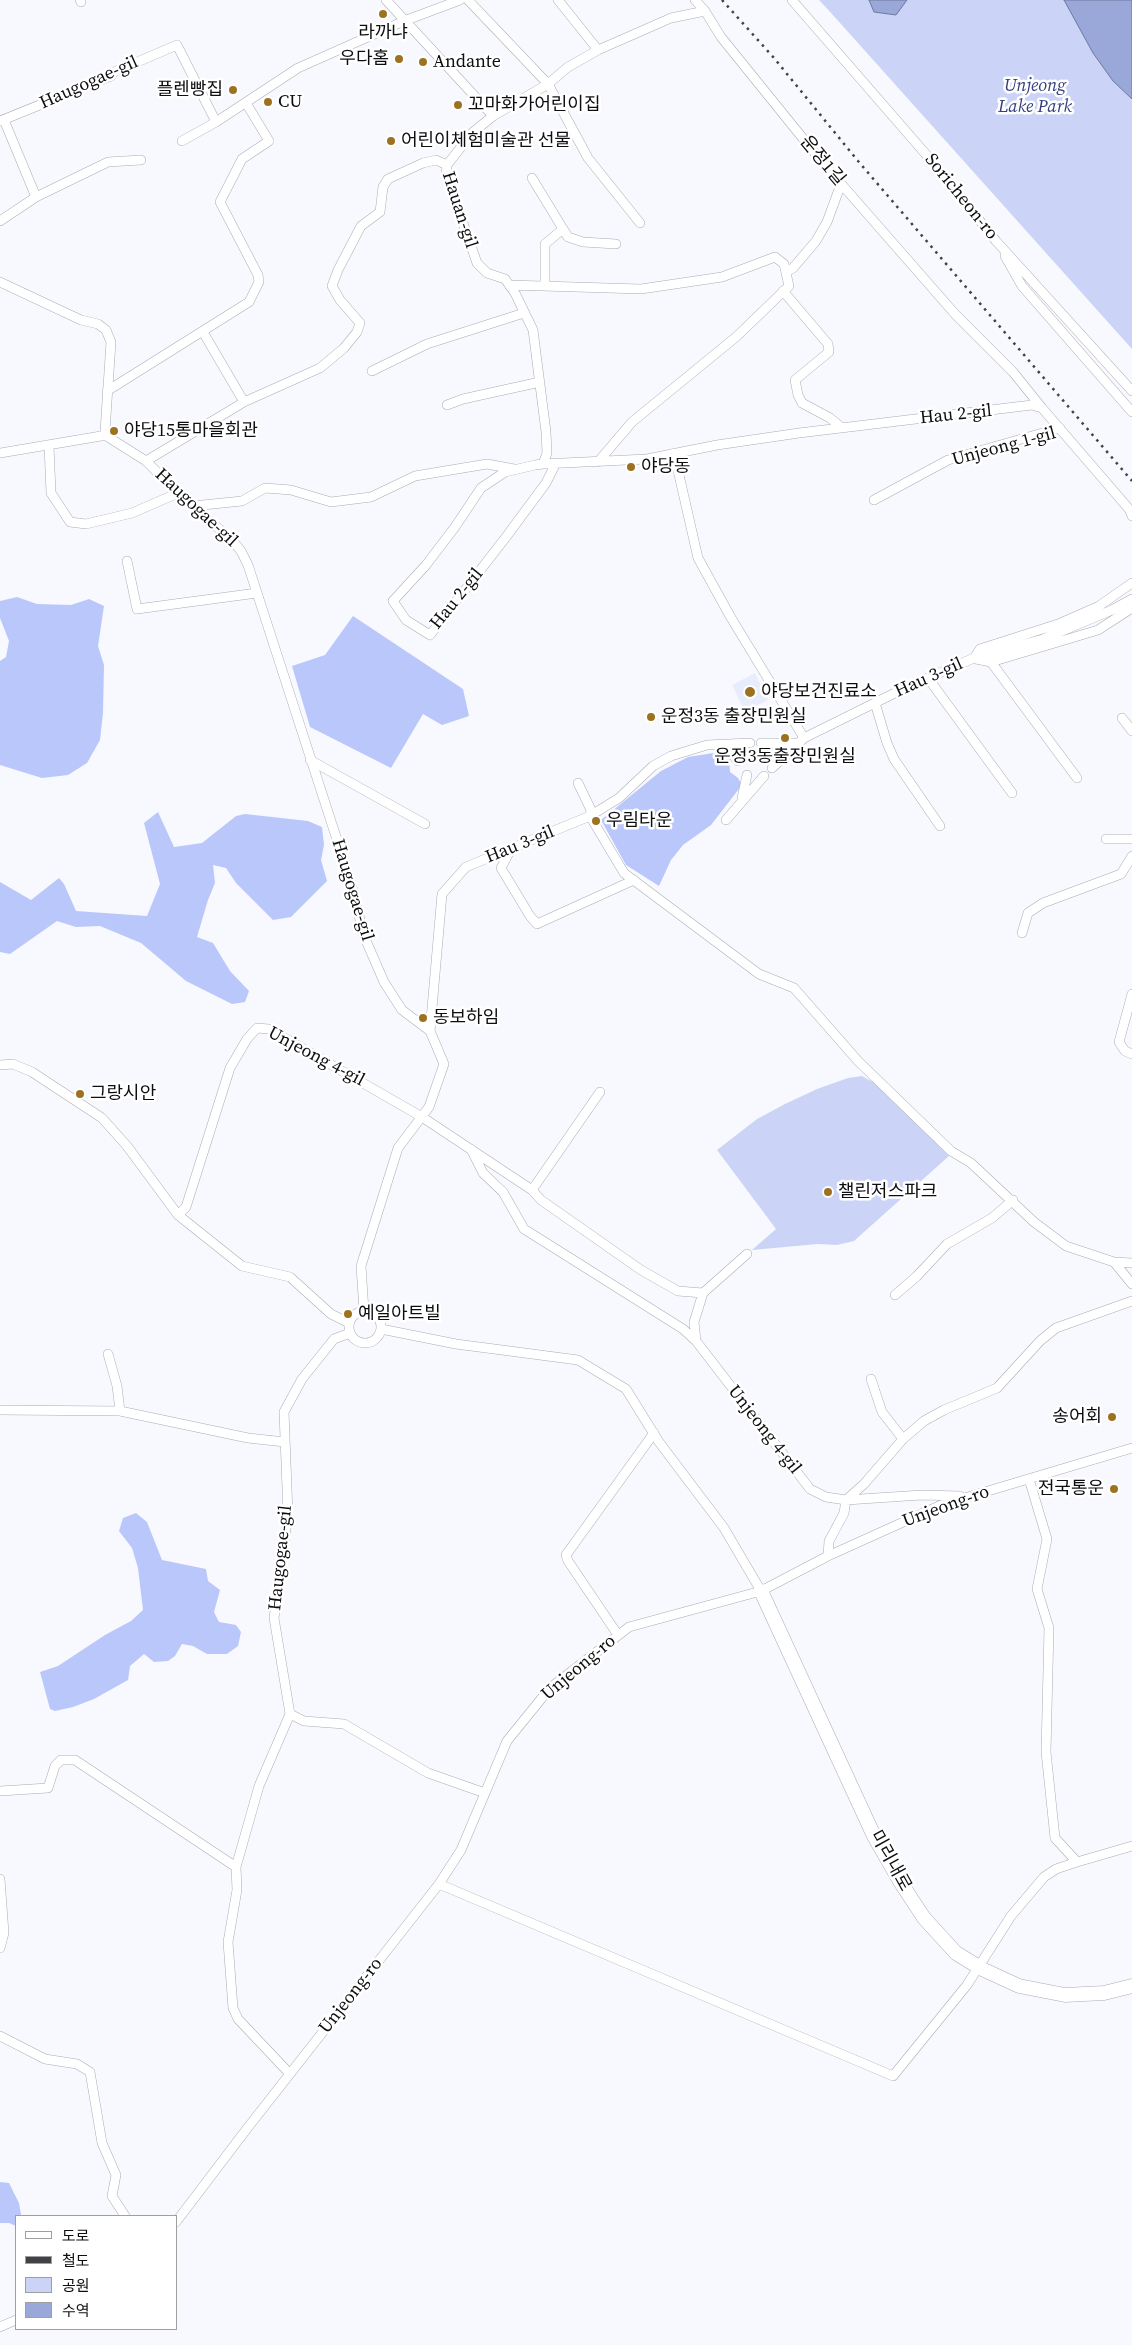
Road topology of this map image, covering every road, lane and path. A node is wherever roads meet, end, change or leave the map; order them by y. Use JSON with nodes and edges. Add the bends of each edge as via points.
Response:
{"nodes":[{"id":1,"x":386,"y":0,"type":"edge"},
{"id":2,"x":460,"y":0,"type":"edge"},
{"id":3,"x":468,"y":0,"type":"edge"},
{"id":4,"x":558,"y":0,"type":"edge"},
{"id":5,"x":695,"y":0,"type":"edge"},
{"id":6,"x":792,"y":0,"type":"edge"},
{"id":7,"x":705,"y":11,"type":"junction"},
{"id":8,"x":404,"y":22,"type":"junction"},
{"id":9,"x":598,"y":50,"type":"junction"},
{"id":10,"x":548,"y":84,"type":"junction"},
{"id":11,"x":246,"y":103,"type":"junction"},
{"id":12,"x":493,"y":116,"type":"junction"},
{"id":13,"x":2,"y":121,"type":"edge"},
{"id":14,"x":216,"y":122,"type":"junction"},
{"id":15,"x":182,"y":142,"type":"dead end"},
{"id":16,"x":141,"y":160,"type":"dead end"},
{"id":17,"x":447,"y":165,"type":"junction"},
{"id":18,"x":532,"y":178,"type":"dead end"},
{"id":19,"x":841,"y":184,"type":"junction"},
{"id":20,"x":36,"y":197,"type":"junction"},
{"id":21,"x":0,"y":221,"type":"edge"},
{"id":22,"x":640,"y":223,"type":"dead end"},
{"id":23,"x":563,"y":230,"type":"junction"},
{"id":24,"x":996,"y":240,"type":"junction"},
{"id":25,"x":616,"y":244,"type":"dead end"},
{"id":26,"x":786,"y":272,"type":"junction"},
{"id":27,"x":0,"y":282,"type":"edge"},
{"id":28,"x":509,"y":285,"type":"junction"},
{"id":29,"x":545,"y":286,"type":"junction"},
{"id":30,"x":783,"y":291,"type":"junction"},
{"id":31,"x":524,"y":313,"type":"junction"},
{"id":32,"x":203,"y":332,"type":"junction"},
{"id":33,"x":372,"y":371,"type":"dead end"},
{"id":34,"x":540,"y":382,"type":"junction"},
{"id":35,"x":107,"y":391,"type":"junction"},
{"id":36,"x":1132,"y":391,"type":"edge"},
{"id":37,"x":244,"y":402,"type":"junction"},
{"id":38,"x":447,"y":405,"type":"dead end"},
{"id":39,"x":1042,"y":408,"type":"junction"},
{"id":40,"x":1132,"y":412,"type":"edge"},
{"id":41,"x":842,"y":428,"type":"junction"},
{"id":42,"x":1060,"y":428,"type":"junction"},
{"id":43,"x":107,"y":434,"type":"junction"},
{"id":44,"x":49,"y":446,"type":"junction"},
{"id":45,"x":0,"y":452,"type":"edge"},
{"id":46,"x":674,"y":453,"type":"junction"},
{"id":47,"x":146,"y":461,"type":"junction"},
{"id":48,"x":598,"y":462,"type":"junction"},
{"id":49,"x":543,"y":464,"type":"junction"},
{"id":50,"x":556,"y":464,"type":"junction"},
{"id":51,"x":516,"y":469,"type":"junction"},
{"id":52,"x":178,"y":493,"type":"junction"},
{"id":53,"x":874,"y":500,"type":"dead end"},
{"id":54,"x":193,"y":506,"type":"junction"},
{"id":55,"x":1132,"y":516,"type":"edge"},
{"id":56,"x":127,"y":561,"type":"dead end"},
{"id":57,"x":1132,"y":583,"type":"edge"},
{"id":58,"x":257,"y":593,"type":"junction"},
{"id":59,"x":1132,"y":599,"type":"edge"},
{"id":60,"x":1132,"y":608,"type":"edge"},
{"id":61,"x":974,"y":658,"type":"junction"},
{"id":62,"x":991,"y":662,"type":"junction"},
{"id":63,"x":928,"y":678,"type":"junction"},
{"id":64,"x":875,"y":703,"type":"junction"},
{"id":65,"x":1122,"y":718,"type":"dead end"},
{"id":66,"x":1132,"y":731,"type":"edge"},
{"id":67,"x":801,"y":740,"type":"junction"},
{"id":68,"x":750,"y":743,"type":"dead end"},
{"id":69,"x":761,"y":743,"type":"dead end"},
{"id":70,"x":723,"y":745,"type":"junction"},
{"id":71,"x":310,"y":760,"type":"junction"},
{"id":72,"x":738,"y":761,"type":"dead end"},
{"id":73,"x":772,"y":768,"type":"dead end"},
{"id":74,"x":746,"y":776,"type":"dead end"},
{"id":75,"x":764,"y":776,"type":"dead end"},
{"id":76,"x":1077,"y":778,"type":"dead end"},
{"id":77,"x":578,"y":783,"type":"dead end"},
{"id":78,"x":1012,"y":793,"type":"dead end"},
{"id":79,"x":742,"y":799,"type":"junction"},
{"id":80,"x":590,"y":816,"type":"junction"},
{"id":81,"x":726,"y":820,"type":"dead end"},
{"id":82,"x":425,"y":824,"type":"dead end"},
{"id":83,"x":940,"y":826,"type":"dead end"},
{"id":84,"x":1132,"y":838,"type":"edge"},
{"id":85,"x":1106,"y":839,"type":"dead end"},
{"id":86,"x":511,"y":849,"type":"junction"},
{"id":87,"x":1132,"y":856,"type":"edge"},
{"id":88,"x":634,"y":880,"type":"junction"},
{"id":89,"x":1022,"y":933,"type":"dead end"},
{"id":90,"x":1132,"y":994,"type":"edge"},
{"id":91,"x":430,"y":1031,"type":"junction"},
{"id":92,"x":1132,"y":1054,"type":"edge"},
{"id":93,"x":0,"y":1065,"type":"edge"},
{"id":94,"x":600,"y":1092,"type":"dead end"},
{"id":95,"x":422,"y":1117,"type":"junction"},
{"id":96,"x":471,"y":1149,"type":"junction"},
{"id":97,"x":532,"y":1190,"type":"junction"},
{"id":98,"x":1013,"y":1201,"type":"junction"},
{"id":99,"x":178,"y":1215,"type":"junction"},
{"id":100,"x":747,"y":1254,"type":"dead end"},
{"id":101,"x":1114,"y":1262,"type":"junction"},
{"id":102,"x":1132,"y":1262,"type":"edge"},
{"id":103,"x":1132,"y":1284,"type":"edge"},
{"id":104,"x":703,"y":1293,"type":"junction"},
{"id":105,"x":894,"y":1295,"type":"dead end"},
{"id":106,"x":1132,"y":1301,"type":"edge"},
{"id":107,"x":364,"y":1311,"type":"junction"},
{"id":108,"x":349,"y":1323,"type":"junction"},
{"id":109,"x":380,"y":1329,"type":"junction"},
{"id":110,"x":350,"y":1333,"type":"junction"},
{"id":111,"x":696,"y":1341,"type":"junction"},
{"id":112,"x":108,"y":1354,"type":"dead end"},
{"id":113,"x":871,"y":1379,"type":"dead end"},
{"id":114,"x":0,"y":1410,"type":"edge"},
{"id":115,"x":120,"y":1411,"type":"junction"},
{"id":116,"x":654,"y":1433,"type":"junction"},
{"id":117,"x":903,"y":1439,"type":"junction"},
{"id":118,"x":285,"y":1442,"type":"junction"},
{"id":119,"x":1132,"y":1448,"type":"edge"},
{"id":120,"x":1029,"y":1479,"type":"junction"},
{"id":121,"x":970,"y":1496,"type":"junction"},
{"id":122,"x":846,"y":1500,"type":"junction"},
{"id":123,"x":828,"y":1556,"type":"junction"},
{"id":124,"x":761,"y":1590,"type":"junction"},
{"id":125,"x":618,"y":1636,"type":"junction"},
{"id":126,"x":290,"y":1714,"type":"junction"},
{"id":127,"x":0,"y":1791,"type":"edge"},
{"id":128,"x":485,"y":1793,"type":"junction"},
{"id":129,"x":1132,"y":1846,"type":"edge"},
{"id":130,"x":1076,"y":1862,"type":"junction"},
{"id":131,"x":236,"y":1867,"type":"junction"},
{"id":132,"x":0,"y":1879,"type":"edge"},
{"id":133,"x":439,"y":1884,"type":"junction"},
{"id":134,"x":0,"y":1948,"type":"edge"},
{"id":135,"x":978,"y":1967,"type":"junction"},
{"id":136,"x":1132,"y":1986,"type":"edge"},
{"id":137,"x":0,"y":2036,"type":"edge"},
{"id":138,"x":290,"y":2074,"type":"junction"},
{"id":139,"x":124,"y":2215,"type":"edge"},
{"id":140,"x":178,"y":2219,"type":"edge"},
{"id":141,"x":15,"y":2320,"type":"edge"},
{"id":142,"x":0,"y":2327,"type":"edge"}],
"edges":[{"from":1,"to":8,"type":"street"},
{"from":2,"to":8,"type":"street"},
{"from":3,"to":10,"type":"street"},
{"from":4,"to":9,"type":"street"},
{"from":5,"to":7,"type":"street","name":"운정1길"},
{"from":6,"to":24,"type":"street","name":"Soricheon-ro"},
{"from":7,"to":9,"type":"street","via":[[670,18]]},
{"from":7,"to":19,"type":"street","name":"운정1길","via":[[721,37]]},
{"from":8,"to":11,"type":"street","via":[[298,68]]},
{"from":8,"to":12,"type":"street"},
{"from":9,"to":10,"type":"street","via":[[568,67]]},
{"from":10,"to":12,"type":"street"},
{"from":10,"to":22,"type":"street","via":[[588,158]]},
{"from":11,"to":14,"type":"street"},
{"from":11,"to":32,"type":"street","via":[[269,141],[242,159],[220,202],[258,275],[258,282],[250,302]]},
{"from":12,"to":17,"type":"street","via":[[472,133]]},
{"from":13,"to":14,"type":"street","name":"Haugogae-gil","via":[[177,45]]},
{"from":13,"to":20,"type":"street"},
{"from":14,"to":15,"type":"street"},
{"from":16,"to":20,"type":"street","via":[[108,162]]},
{"from":17,"to":28,"type":"street","name":"Hauan-gil","via":[[446,175],[477,263],[487,273],[505,279]]},
{"from":17,"to":37,"type":"street","name":"Hauan-gil","via":[[436,160],[423,163],[388,179],[383,186],[380,212],[361,226],[332,286],[360,323],[344,348],[320,368]]},
{"from":18,"to":23,"type":"street"},
{"from":19,"to":26,"type":"street","via":[[816,241]]},
{"from":19,"to":39,"type":"street","name":"운정1길"},
{"from":20,"to":21,"type":"street"},
{"from":23,"to":25,"type":"street","via":[[568,237],[582,242]]},
{"from":23,"to":29,"type":"street","via":[[545,244]]},
{"from":24,"to":36,"type":"street","name":"Soricheon-ro"},
{"from":24,"to":40,"type":"street","via":[[1022,286]]},
{"from":26,"to":29,"type":"street","name":"Hauan-gil","via":[[784,264],[775,257],[722,277],[641,290]]},
{"from":26,"to":30,"type":"street","via":[[789,286]]},
{"from":27,"to":35,"type":"street","via":[[106,330],[111,342]]},
{"from":28,"to":29,"type":"street","name":"Hauan-gil"},
{"from":28,"to":31,"type":"street"},
{"from":30,"to":41,"type":"street","via":[[828,344],[829,352],[795,380],[798,395],[802,402]]},
{"from":30,"to":48,"type":"street","via":[[736,337],[632,422]]},
{"from":31,"to":33,"type":"street","via":[[426,344]]},
{"from":31,"to":34,"type":"street","via":[[533,330]]},
{"from":32,"to":35,"type":"street"},
{"from":32,"to":37,"type":"street"},
{"from":34,"to":38,"type":"street"},
{"from":34,"to":49,"type":"street","via":[[547,453]]},
{"from":35,"to":43,"type":"street"},
{"from":37,"to":47,"type":"street","name":"Haugogae-gil"},
{"from":39,"to":41,"type":"street","name":"Hau 2-gil","via":[[1032,405]]},
{"from":39,"to":42,"type":"street"},
{"from":41,"to":46,"type":"street","name":"Hau 2-gil","via":[[717,444]]},
{"from":42,"to":53,"type":"street","name":"Unjeong 1-gil","via":[[948,460]]},
{"from":42,"to":55,"type":"street","name":"Unjeong 1-gil"},
{"from":43,"to":44,"type":"street"},
{"from":43,"to":47,"type":"street","name":"Haugogae-gil"},
{"from":44,"to":45,"type":"street"},
{"from":44,"to":52,"type":"street","via":[[51,493],[70,522],[86,524],[132,513]]},
{"from":46,"to":48,"type":"street","name":"Hau 2-gil","via":[[646,459]]},
{"from":46,"to":67,"type":"street","via":[[698,558]]},
{"from":47,"to":52,"type":"street","name":"Haugogae-gil"},
{"from":48,"to":50,"type":"street","name":"Hau 2-gil"},
{"from":49,"to":50,"type":"street","name":"Hau 2-gil"},
{"from":49,"to":51,"type":"street","name":"Hau 2-gil"},
{"from":50,"to":51,"type":"street","name":"Hau 2-gil","via":[[506,537],[430,634],[406,620],[393,601],[455,528],[481,488],[505,472]]},
{"from":51,"to":54,"type":"street","via":[[487,464],[414,476],[371,497],[331,502],[291,490],[265,488],[242,501]]},
{"from":52,"to":54,"type":"street","name":"Haugogae-gil"},
{"from":54,"to":58,"type":"street","name":"Haugogae-gil","via":[[232,539],[241,551]]},
{"from":56,"to":58,"type":"street","via":[[137,609]]},
{"from":57,"to":61,"type":"street","name":"Hau 3-gil","via":[[1099,606],[1058,624],[980,650]]},
{"from":58,"to":71,"type":"street","name":"Haugogae-gil"},
{"from":59,"to":61,"type":"street","via":[[1043,638]]},
{"from":60,"to":62,"type":"street","name":"Hau 3-gil","via":[[1098,630]]},
{"from":61,"to":62,"type":"street","name":"Hau 3-gil"},
{"from":61,"to":63,"type":"street","name":"Hau 3-gil"},
{"from":62,"to":76,"type":"street"},
{"from":63,"to":64,"type":"street","name":"Hau 3-gil"},
{"from":63,"to":78,"type":"street"},
{"from":64,"to":67,"type":"street","name":"Hau 3-gil"},
{"from":64,"to":83,"type":"street","via":[[894,759]]},
{"from":65,"to":66,"type":"street"},
{"from":67,"to":69,"type":"street","name":"Hau 3-gil"},
{"from":67,"to":73,"type":"street","name":"Hau 3-gil"},
{"from":68,"to":70,"type":"street","name":"Hau 3-gil"},
{"from":70,"to":72,"type":"street"},
{"from":70,"to":80,"type":"street","name":"Hau 3-gil","via":[[690,749],[653,766],[619,798]]},
{"from":71,"to":82,"type":"street"},
{"from":71,"to":91,"type":"street","name":"Haugogae-gil","via":[[351,882],[364,936],[384,982],[402,1010]]},
{"from":74,"to":79,"type":"street"},
{"from":75,"to":79,"type":"street"},
{"from":77,"to":80,"type":"street","via":[[591,810]]},
{"from":79,"to":81,"type":"street"},
{"from":80,"to":86,"type":"street","name":"Hau 3-gil"},
{"from":80,"to":88,"type":"street","via":[[624,873]]},
{"from":84,"to":85,"type":"street"},
{"from":86,"to":88,"type":"street","via":[[501,868],[537,924]]},
{"from":86,"to":91,"type":"street","name":"Hau 3-gil","via":[[466,867],[442,894]]},
{"from":87,"to":89,"type":"street","via":[[1121,874],[1043,903],[1028,913]]},
{"from":88,"to":98,"type":"street","via":[[759,974],[794,988],[865,1068],[951,1151],[970,1163]]},
{"from":90,"to":92,"type":"street","via":[[1120,1042],[1125,1051]]},
{"from":91,"to":95,"type":"street","via":[[444,1064],[430,1107]]},
{"from":93,"to":99,"type":"street","via":[[13,1064],[32,1072],[102,1118]]},
{"from":94,"to":97,"type":"street"},
{"from":95,"to":96,"type":"street","name":"Unjeong 4-gil"},
{"from":95,"to":99,"type":"street","name":"Unjeong 4-gil","via":[[269,1029],[257,1028],[230,1068],[186,1207]]},
{"from":95,"to":107,"type":"street","via":[[398,1148],[361,1266]]},
{"from":96,"to":97,"type":"street","name":"Unjeong 4-gil"},
{"from":96,"to":111,"type":"street","name":"Unjeong 4-gil","via":[[483,1173],[503,1192],[524,1229],[683,1329]]},
{"from":97,"to":104,"type":"street","name":"Unjeong 4-gil","via":[[541,1200],[641,1270],[678,1291]]},
{"from":98,"to":101,"type":"street","via":[[1066,1246]]},
{"from":98,"to":105,"type":"street","via":[[992,1218],[947,1244]]},
{"from":99,"to":108,"type":"street","via":[[242,1266],[290,1277],[331,1314]]},
{"from":100,"to":104,"type":"street"},
{"from":101,"to":102,"type":"street"},
{"from":101,"to":103,"type":"street"},
{"from":104,"to":111,"type":"street","via":[[694,1322]]},
{"from":106,"to":117,"type":"street","via":[[1056,1328],[997,1388],[944,1410],[924,1421]]},
{"from":107,"to":108,"type":"street","via":[[352,1317]]},
{"from":107,"to":109,"type":"street","via":[[373,1313],[379,1320]]},
{"from":108,"to":110,"type":"street"},
{"from":109,"to":110,"type":"street","via":[[371,1342],[362,1343]]},
{"from":109,"to":116,"type":"street","via":[[456,1344],[578,1360],[626,1389]]},
{"from":110,"to":118,"type":"street","name":"Haugogae-gil","via":[[334,1339],[302,1379],[284,1412]]},
{"from":111,"to":122,"type":"street","name":"Unjeong 4-gil","via":[[810,1489],[826,1497]]},
{"from":112,"to":115,"type":"street"},
{"from":113,"to":117,"type":"street","via":[[882,1412]]},
{"from":114,"to":115,"type":"street"},
{"from":115,"to":118,"type":"street","via":[[248,1438]]},
{"from":116,"to":124,"type":"street","via":[[724,1528]]},
{"from":116,"to":125,"type":"street","via":[[566,1555]]},
{"from":117,"to":122,"type":"street"},
{"from":118,"to":126,"type":"street","name":"Haugogae-gil","via":[[288,1514],[274,1618]]},
{"from":119,"to":120,"type":"street","name":"Unjeong-ro"},
{"from":120,"to":121,"type":"street","name":"Unjeong-ro"},
{"from":120,"to":130,"type":"street","via":[[1047,1539],[1037,1589],[1049,1628],[1046,1752],[1055,1838]]},
{"from":121,"to":122,"type":"street","name":"Unjeong 4-gil","via":[[922,1494]]},
{"from":121,"to":123,"type":"street","name":"Unjeong-ro","via":[[941,1505]]},
{"from":122,"to":123,"type":"street","via":[[844,1513],[829,1541]]},
{"from":123,"to":124,"type":"street","name":"Unjeong-ro"},
{"from":124,"to":125,"type":"street","name":"Unjeong-ro","via":[[630,1627]]},
{"from":124,"to":135,"type":"street","name":"미리내로","via":[[874,1836],[901,1884],[924,1918],[956,1953]]},
{"from":125,"to":128,"type":"street","name":"Unjeong-ro","via":[[550,1688],[507,1741]]},
{"from":126,"to":128,"type":"street","via":[[304,1721],[344,1724],[428,1773]]},
{"from":126,"to":131,"type":"street","via":[[259,1786]]},
{"from":127,"to":131,"type":"street","via":[[48,1788],[55,1766],[61,1760],[75,1760]]},
{"from":128,"to":133,"type":"street","name":"Unjeong-ro","via":[[461,1850]]},
{"from":129,"to":130,"type":"street"},
{"from":130,"to":135,"type":"street","via":[[1056,1869],[1034,1887]]},
{"from":131,"to":138,"type":"street","via":[[237,1890],[228,1942],[233,2008],[238,2018]]},
{"from":132,"to":134,"type":"street","via":[[4,1934]]},
{"from":133,"to":135,"type":"street","via":[[893,2076]]},
{"from":133,"to":138,"type":"street","name":"Unjeong-ro"},
{"from":135,"to":136,"type":"street","name":"미리내로","via":[[1019,1986],[1065,1995],[1104,1993]]},
{"from":137,"to":139,"type":"street","via":[[45,2059],[77,2064],[90,2072],[102,2143],[116,2175],[112,2196]]},
{"from":138,"to":140,"type":"street","name":"Unjeong-ro"},
{"from":141,"to":142,"type":"street"}]}
